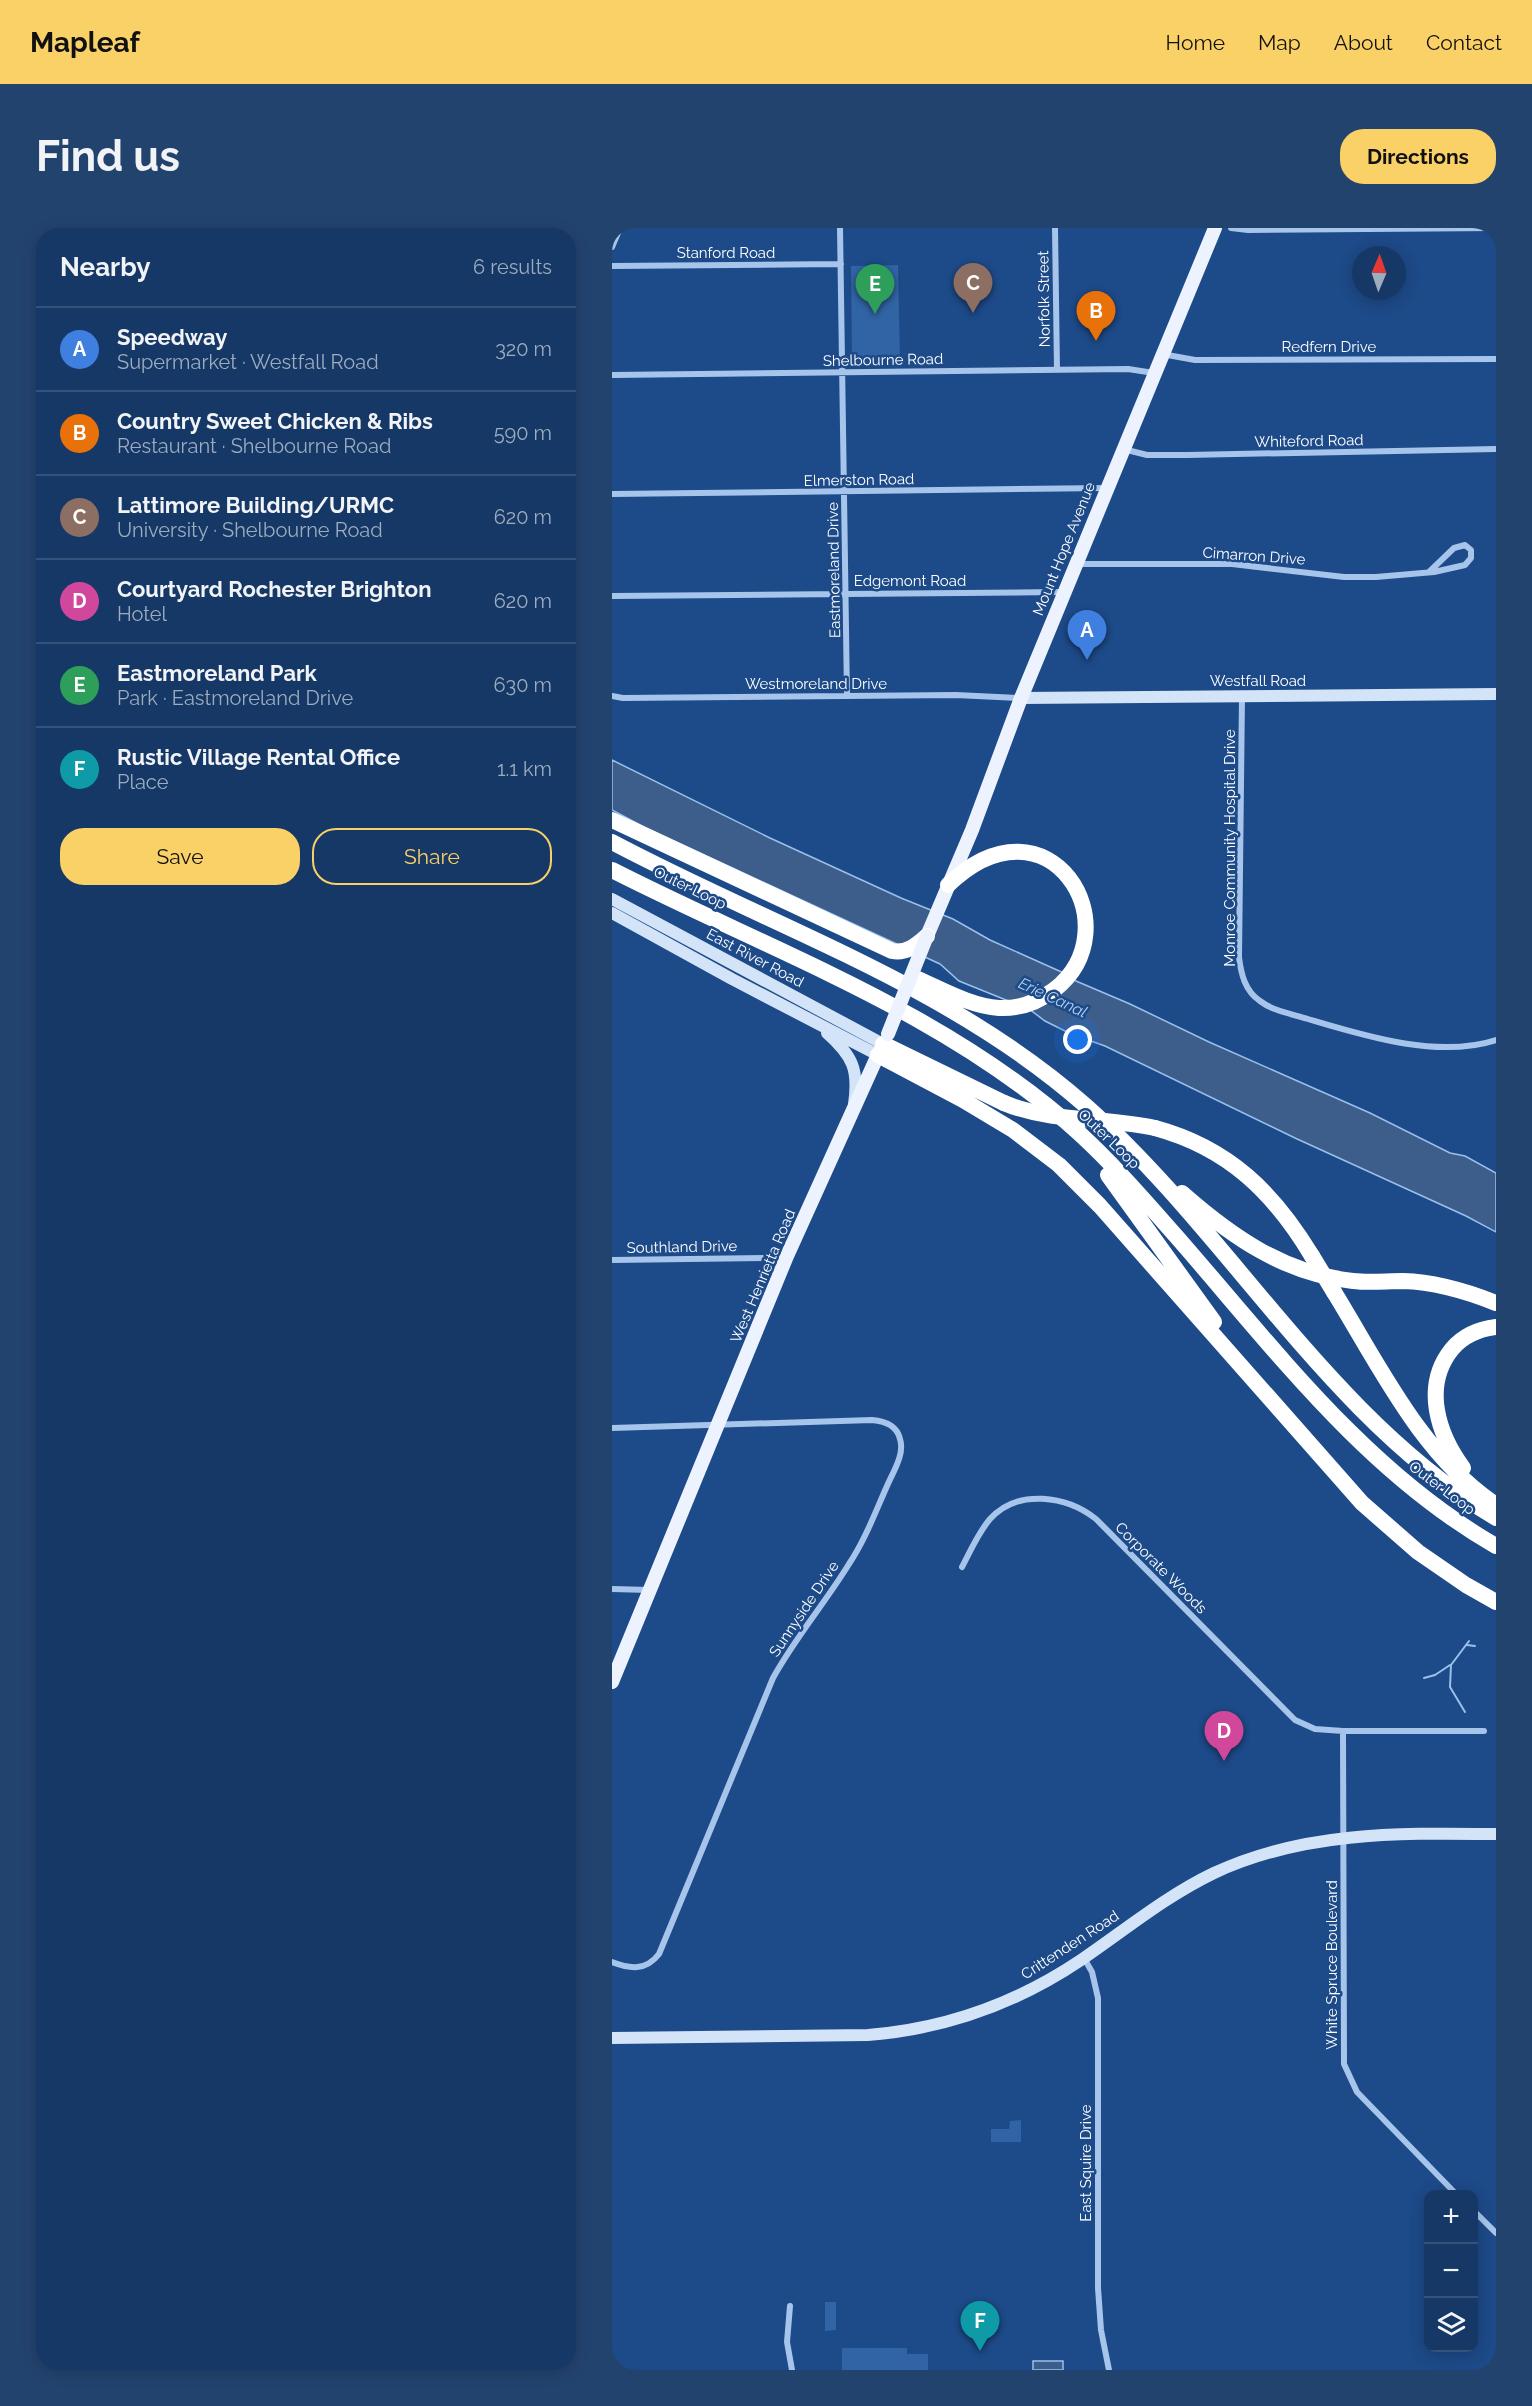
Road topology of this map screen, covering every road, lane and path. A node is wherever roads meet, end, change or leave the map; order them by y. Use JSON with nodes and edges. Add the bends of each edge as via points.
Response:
{"nodes":[{"id":1,"x":620,"y":228,"type":"edge"},
{"id":2,"x":840,"y":228,"type":"edge"},
{"id":3,"x":1055,"y":228,"type":"edge"},
{"id":4,"x":1215,"y":228,"type":"edge"},
{"id":5,"x":1231,"y":228,"type":"edge"},
{"id":6,"x":1496,"y":228,"type":"edge"},
{"id":7,"x":612,"y":247,"type":"edge"},
{"id":8,"x":841,"y":264,"type":"junction"},
{"id":9,"x":612,"y":266,"type":"edge"},
{"id":10,"x":1162,"y":354,"type":"junction"},
{"id":11,"x":1496,"y":359,"type":"edge"},
{"id":12,"x":1057,"y":369,"type":"junction"},
{"id":13,"x":842,"y":373,"type":"junction"},
{"id":14,"x":1154,"y":373,"type":"junction"},
{"id":15,"x":612,"y":375,"type":"edge"},
{"id":16,"x":1123,"y":449,"type":"junction"},
{"id":17,"x":1496,"y":449,"type":"edge"},
{"id":18,"x":1107,"y":488,"type":"junction"},
{"id":19,"x":845,"y":492,"type":"junction"},
{"id":20,"x":612,"y":494,"type":"edge"},
{"id":21,"x":1076,"y":564,"type":"junction"},
{"id":22,"x":1429,"y":572,"type":"junction"},
{"id":23,"x":1064,"y":592,"type":"junction"},
{"id":24,"x":847,"y":594,"type":"junction"},
{"id":25,"x":612,"y":597,"type":"edge"},
{"id":26,"x":1496,"y":694,"type":"edge"},
{"id":27,"x":612,"y":696,"type":"edge"},
{"id":28,"x":847,"y":696,"type":"junction"},
{"id":29,"x":1242,"y":696,"type":"junction"},
{"id":30,"x":1021,"y":698,"type":"junction"},
{"id":31,"x":612,"y":820,"type":"edge"},
{"id":32,"x":612,"y":842,"type":"edge"},
{"id":33,"x":612,"y":870,"type":"edge"},
{"id":34,"x":948,"y":885,"type":"junction"},
{"id":35,"x":612,"y":899,"type":"edge"},
{"id":36,"x":612,"y":913,"type":"edge"},
{"id":37,"x":784,"y":925,"type":"junction"},
{"id":38,"x":927,"y":936,"type":"junction"},
{"id":39,"x":807,"y":1018,"type":"junction"},
{"id":40,"x":1496,"y":1040,"type":"edge"},
{"id":41,"x":883,"y":1044,"type":"junction"},
{"id":42,"x":852,"y":1111,"type":"junction"},
{"id":43,"x":1069,"y":1125,"type":"junction"},
{"id":44,"x":1116,"y":1135,"type":"junction"},
{"id":45,"x":787,"y":1256,"type":"junction"},
{"id":46,"x":612,"y":1260,"type":"edge"},
{"id":47,"x":1496,"y":1303,"type":"edge"},
{"id":48,"x":1496,"y":1327,"type":"edge"},
{"id":49,"x":1276,"y":1406,"type":"junction"},
{"id":50,"x":719,"y":1426,"type":"junction"},
{"id":51,"x":612,"y":1428,"type":"edge"},
{"id":52,"x":1496,"y":1500,"type":"edge"},
{"id":53,"x":1496,"y":1504,"type":"edge"},
{"id":54,"x":1496,"y":1518,"type":"edge"},
{"id":55,"x":1496,"y":1546,"type":"edge"},
{"id":56,"x":962,"y":1567,"type":"dead end"},
{"id":57,"x":612,"y":1589,"type":"edge"},
{"id":58,"x":650,"y":1590,"type":"junction"},
{"id":59,"x":1496,"y":1602,"type":"edge"},
{"id":60,"x":612,"y":1682,"type":"edge"},
{"id":61,"x":1343,"y":1731,"type":"junction"},
{"id":62,"x":1484,"y":1731,"type":"dead end"},
{"id":63,"x":1496,"y":1834,"type":"edge"},
{"id":64,"x":1343,"y":1837,"type":"junction"},
{"id":65,"x":1084,"y":1958,"type":"junction"},
{"id":66,"x":612,"y":1962,"type":"edge"},
{"id":67,"x":612,"y":2038,"type":"edge"},
{"id":68,"x":1452,"y":2190,"type":"edge"},
{"id":69,"x":1478,"y":2216,"type":"edge"},
{"id":70,"x":1496,"y":2233,"type":"edge"},
{"id":71,"x":790,"y":2306,"type":"dead end"},
{"id":72,"x":792,"y":2370,"type":"edge"},
{"id":73,"x":1109,"y":2370,"type":"edge"}],
"edges":[{"from":1,"to":7,"type":"street"},
{"from":2,"to":8,"type":"street","name":"Eastmoreland Drive"},
{"from":3,"to":12,"type":"street","name":"Norfolk Street"},
{"from":4,"to":10,"type":"main road","name":"Mount Hope Avenue"},
{"from":5,"to":6,"type":"street"},
{"from":8,"to":9,"type":"street","name":"Stanford Road"},
{"from":8,"to":13,"type":"street","name":"Eastmoreland Drive"},
{"from":10,"to":11,"type":"street","name":"Redfern Drive","via":[[1195,360]]},
{"from":10,"to":14,"type":"main road","name":"Mount Hope Avenue"},
{"from":12,"to":13,"type":"street","name":"Shelbourne Road"},
{"from":12,"to":14,"type":"street","name":"Shelbourne Road"},
{"from":13,"to":15,"type":"street","name":"Shelbourne Road"},
{"from":13,"to":19,"type":"street","name":"Eastmoreland Drive"},
{"from":14,"to":16,"type":"main road","name":"Mount Hope Avenue"},
{"from":16,"to":17,"type":"street","name":"Whiteford Road","via":[[1146,455]]},
{"from":16,"to":18,"type":"main road","name":"Mount Hope Avenue"},
{"from":18,"to":19,"type":"street","name":"Elmerston Road"},
{"from":18,"to":21,"type":"main road","name":"Mount Hope Avenue"},
{"from":19,"to":20,"type":"street","name":"Elmerston Road"},
{"from":19,"to":24,"type":"street","name":"Eastmoreland Drive"},
{"from":21,"to":22,"type":"street","name":"Cimarron Drive","via":[[1232,564],[1359,578]]},
{"from":21,"to":23,"type":"main road","name":"Mount Hope Avenue"},
{"from":22,"to":22,"type":"street","name":"Cimarron Drive","via":[[1465,565],[1471,550],[1465,545],[1458,546]]},
{"from":23,"to":24,"type":"street","name":"Edgemont Road"},
{"from":23,"to":30,"type":"main road","name":"Mount Hope Avenue"},
{"from":24,"to":25,"type":"street","name":"Edgemont Road"},
{"from":24,"to":28,"type":"street","name":"Eastmoreland Drive"},
{"from":26,"to":29,"type":"street","name":"Westfall Road"},
{"from":27,"to":28,"type":"street","name":"Westmoreland Drive"},
{"from":28,"to":30,"type":"street","name":"Westmoreland Drive"},
{"from":29,"to":30,"type":"street","name":"Westfall Road"},
{"from":29,"to":40,"type":"street","name":"Monroe Community Hospital Drive","via":[[1239,957],[1249,990],[1278,1010],[1381,1040],[1456,1047]]},
{"from":30,"to":34,"type":"main road","name":"Mount Hope Avenue"},
{"from":31,"to":38,"type":"highway","via":[[892,951],[910,949]]},
{"from":32,"to":37,"type":"highway","name":"Outer Loop"},
{"from":33,"to":43,"type":"highway","name":"Outer Loop","via":[[915,1016],[989,1062]]},
{"from":34,"to":37,"type":"highway","via":[[969,867],[994,854],[1020,851],[1041,856],[1060,868],[1078,892],[1085,915],[1084,938],[1072,970],[1062,983],[1030,1004],[998,1008]]},
{"from":34,"to":38,"type":"main road","name":"West Henrietta Road"},
{"from":35,"to":41,"type":"street","name":"East River Road"},
{"from":36,"to":39,"type":"street","name":"East River Road"},
{"from":37,"to":44,"type":"highway","name":"Outer Loop","via":[[966,1017],[1039,1067]]},
{"from":38,"to":41,"type":"main road","name":"West Henrietta Road","bridge":true},
{"from":39,"to":41,"type":"street","name":"East River Road"},
{"from":39,"to":42,"type":"street","via":[[837,1041],[852,1061],[856,1081]]},
{"from":41,"to":42,"type":"main road","name":"West Henrietta Road"},
{"from":41,"to":49,"type":"highway","via":[[1031,1142],[1059,1165],[1100,1206]]},
{"from":41,"to":53,"type":"highway","bridge":true,"via":[[1004,1103],[1048,1116],[1155,1128],[1196,1144],[1247,1176],[1284,1213],[1431,1445],[1461,1477]]},
{"from":42,"to":45,"type":"main road","name":"West Henrietta Road"},
{"from":43,"to":49,"type":"highway"},
{"from":43,"to":55,"type":"highway","name":"Outer Loop","via":[[1141,1197],[1366,1449],[1433,1506]]},
{"from":44,"to":47,"type":"highway","via":[[1213,1219],[1274,1260],[1334,1278],[1432,1284]]},
{"from":44,"to":54,"type":"highway","name":"Outer Loop","via":[[1380,1429],[1435,1476]]},
{"from":45,"to":46,"type":"street","name":"Southland Drive"},
{"from":45,"to":50,"type":"main road","name":"West Henrietta Road"},
{"from":48,"to":52,"type":"highway","via":[[1472,1333],[1454,1346],[1442,1365],[1435,1394],[1445,1440],[1468,1474]]},
{"from":49,"to":59,"type":"highway","via":[[1384,1524],[1429,1561]]},
{"from":50,"to":51,"type":"street","name":"Sunnyside Drive"},
{"from":50,"to":58,"type":"main road","name":"West Henrietta Road"},
{"from":50,"to":66,"type":"street","name":"Sunnyside Drive","via":[[878,1421],[889,1424],[898,1433],[901,1451],[857,1552],[773,1678],[659,1954],[640,1967]]},
{"from":56,"to":61,"type":"street","name":"Corporate Woods","via":[[989,1519],[1006,1507],[1040,1498],[1065,1501],[1096,1519],[1289,1714],[1315,1729]]},
{"from":57,"to":58,"type":"street"},
{"from":58,"to":60,"type":"main road","name":"West Henrietta Road"},
{"from":61,"to":62,"type":"street","name":"Corporate Woods"},
{"from":61,"to":64,"type":"street"},
{"from":63,"to":64,"type":"street","name":"Crittenden Road"},
{"from":64,"to":65,"type":"street","name":"Crittenden Road","via":[[1279,1849],[1216,1872],[1161,1903]]},
{"from":64,"to":68,"type":"street","name":"White Spruce Boulevard","via":[[1344,2064],[1357,2092]]},
{"from":65,"to":67,"type":"street","name":"Crittenden Road","via":[[1000,2004],[909,2030],[847,2036]]},
{"from":65,"to":73,"type":"street","name":"East Squire Drive","via":[[1098,1998],[1098,2289]]},
{"from":69,"to":70,"type":"street"},
{"from":71,"to":72,"type":"street","via":[[787,2342]]}]}
